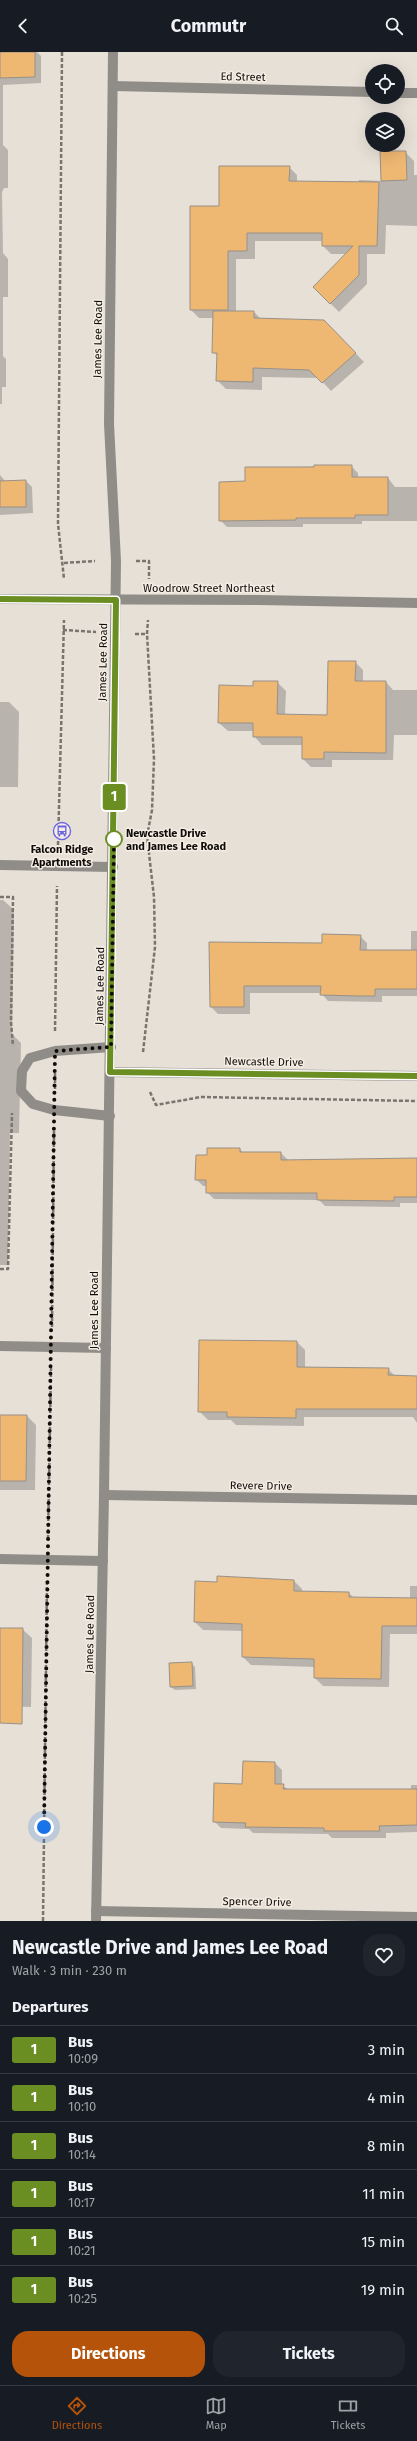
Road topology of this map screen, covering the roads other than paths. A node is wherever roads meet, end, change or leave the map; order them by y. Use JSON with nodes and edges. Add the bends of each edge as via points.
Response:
{"nodes":[{"id":1,"x":113,"y":52,"type":"edge"},
{"id":2,"x":113,"y":86,"type":"junction"},
{"id":3,"x":365,"y":92,"type":"edge"},
{"id":4,"x":405,"y":92,"type":"edge"},
{"id":5,"x":417,"y":93,"type":"edge"},
{"id":6,"x":0,"y":599,"type":"edge"},
{"id":7,"x":116,"y":600,"type":"junction"},
{"id":8,"x":417,"y":603,"type":"edge"},
{"id":9,"x":0,"y":865,"type":"edge"},
{"id":10,"x":114,"y":867,"type":"junction"},
{"id":11,"x":111,"y":1047,"type":"junction"},
{"id":12,"x":110,"y":1072,"type":"junction"},
{"id":13,"x":417,"y":1076,"type":"edge"},
{"id":14,"x":110,"y":1116,"type":"junction"},
{"id":15,"x":0,"y":1346,"type":"edge"},
{"id":16,"x":106,"y":1348,"type":"junction"},
{"id":17,"x":104,"y":1495,"type":"junction"},
{"id":18,"x":417,"y":1500,"type":"edge"},
{"id":19,"x":0,"y":1559,"type":"edge"},
{"id":20,"x":103,"y":1561,"type":"junction"},
{"id":21,"x":96,"y":1916,"type":"edge"},
{"id":22,"x":417,"y":1917,"type":"edge"}],
"edges":[{"from":1,"to":2,"type":"street","name":"James Lee Road"},
{"from":2,"to":3,"type":"street","name":"Ed Street"},
{"from":2,"to":7,"type":"street","name":"James Lee Road","via":[[109,424],[116,539]]},
{"from":4,"to":5,"type":"street"},
{"from":6,"to":7,"type":"street","name":"Woodrow Street Northeast"},
{"from":7,"to":8,"type":"street","name":"Woodrow Street Northeast"},
{"from":7,"to":10,"type":"street","name":"James Lee Road"},
{"from":9,"to":10,"type":"street"},
{"from":10,"to":11,"type":"street","name":"James Lee Road"},
{"from":11,"to":12,"type":"street","name":"James Lee Road"},
{"from":11,"to":14,"type":"street","via":[[55,1051],[30,1058],[22,1071],[21,1091],[33,1104],[54,1110]]},
{"from":12,"to":13,"type":"street","name":"Newcastle Drive"},
{"from":12,"to":14,"type":"street","name":"James Lee Road"},
{"from":14,"to":16,"type":"street","name":"James Lee Road"},
{"from":15,"to":16,"type":"street"},
{"from":16,"to":17,"type":"street","name":"James Lee Road"},
{"from":17,"to":18,"type":"street","name":"Revere Drive"},
{"from":17,"to":20,"type":"street","name":"James Lee Road"},
{"from":19,"to":20,"type":"street"},
{"from":20,"to":21,"type":"street","name":"James Lee Road"},
{"from":21,"to":22,"type":"street","name":"Spencer Drive"}]}
